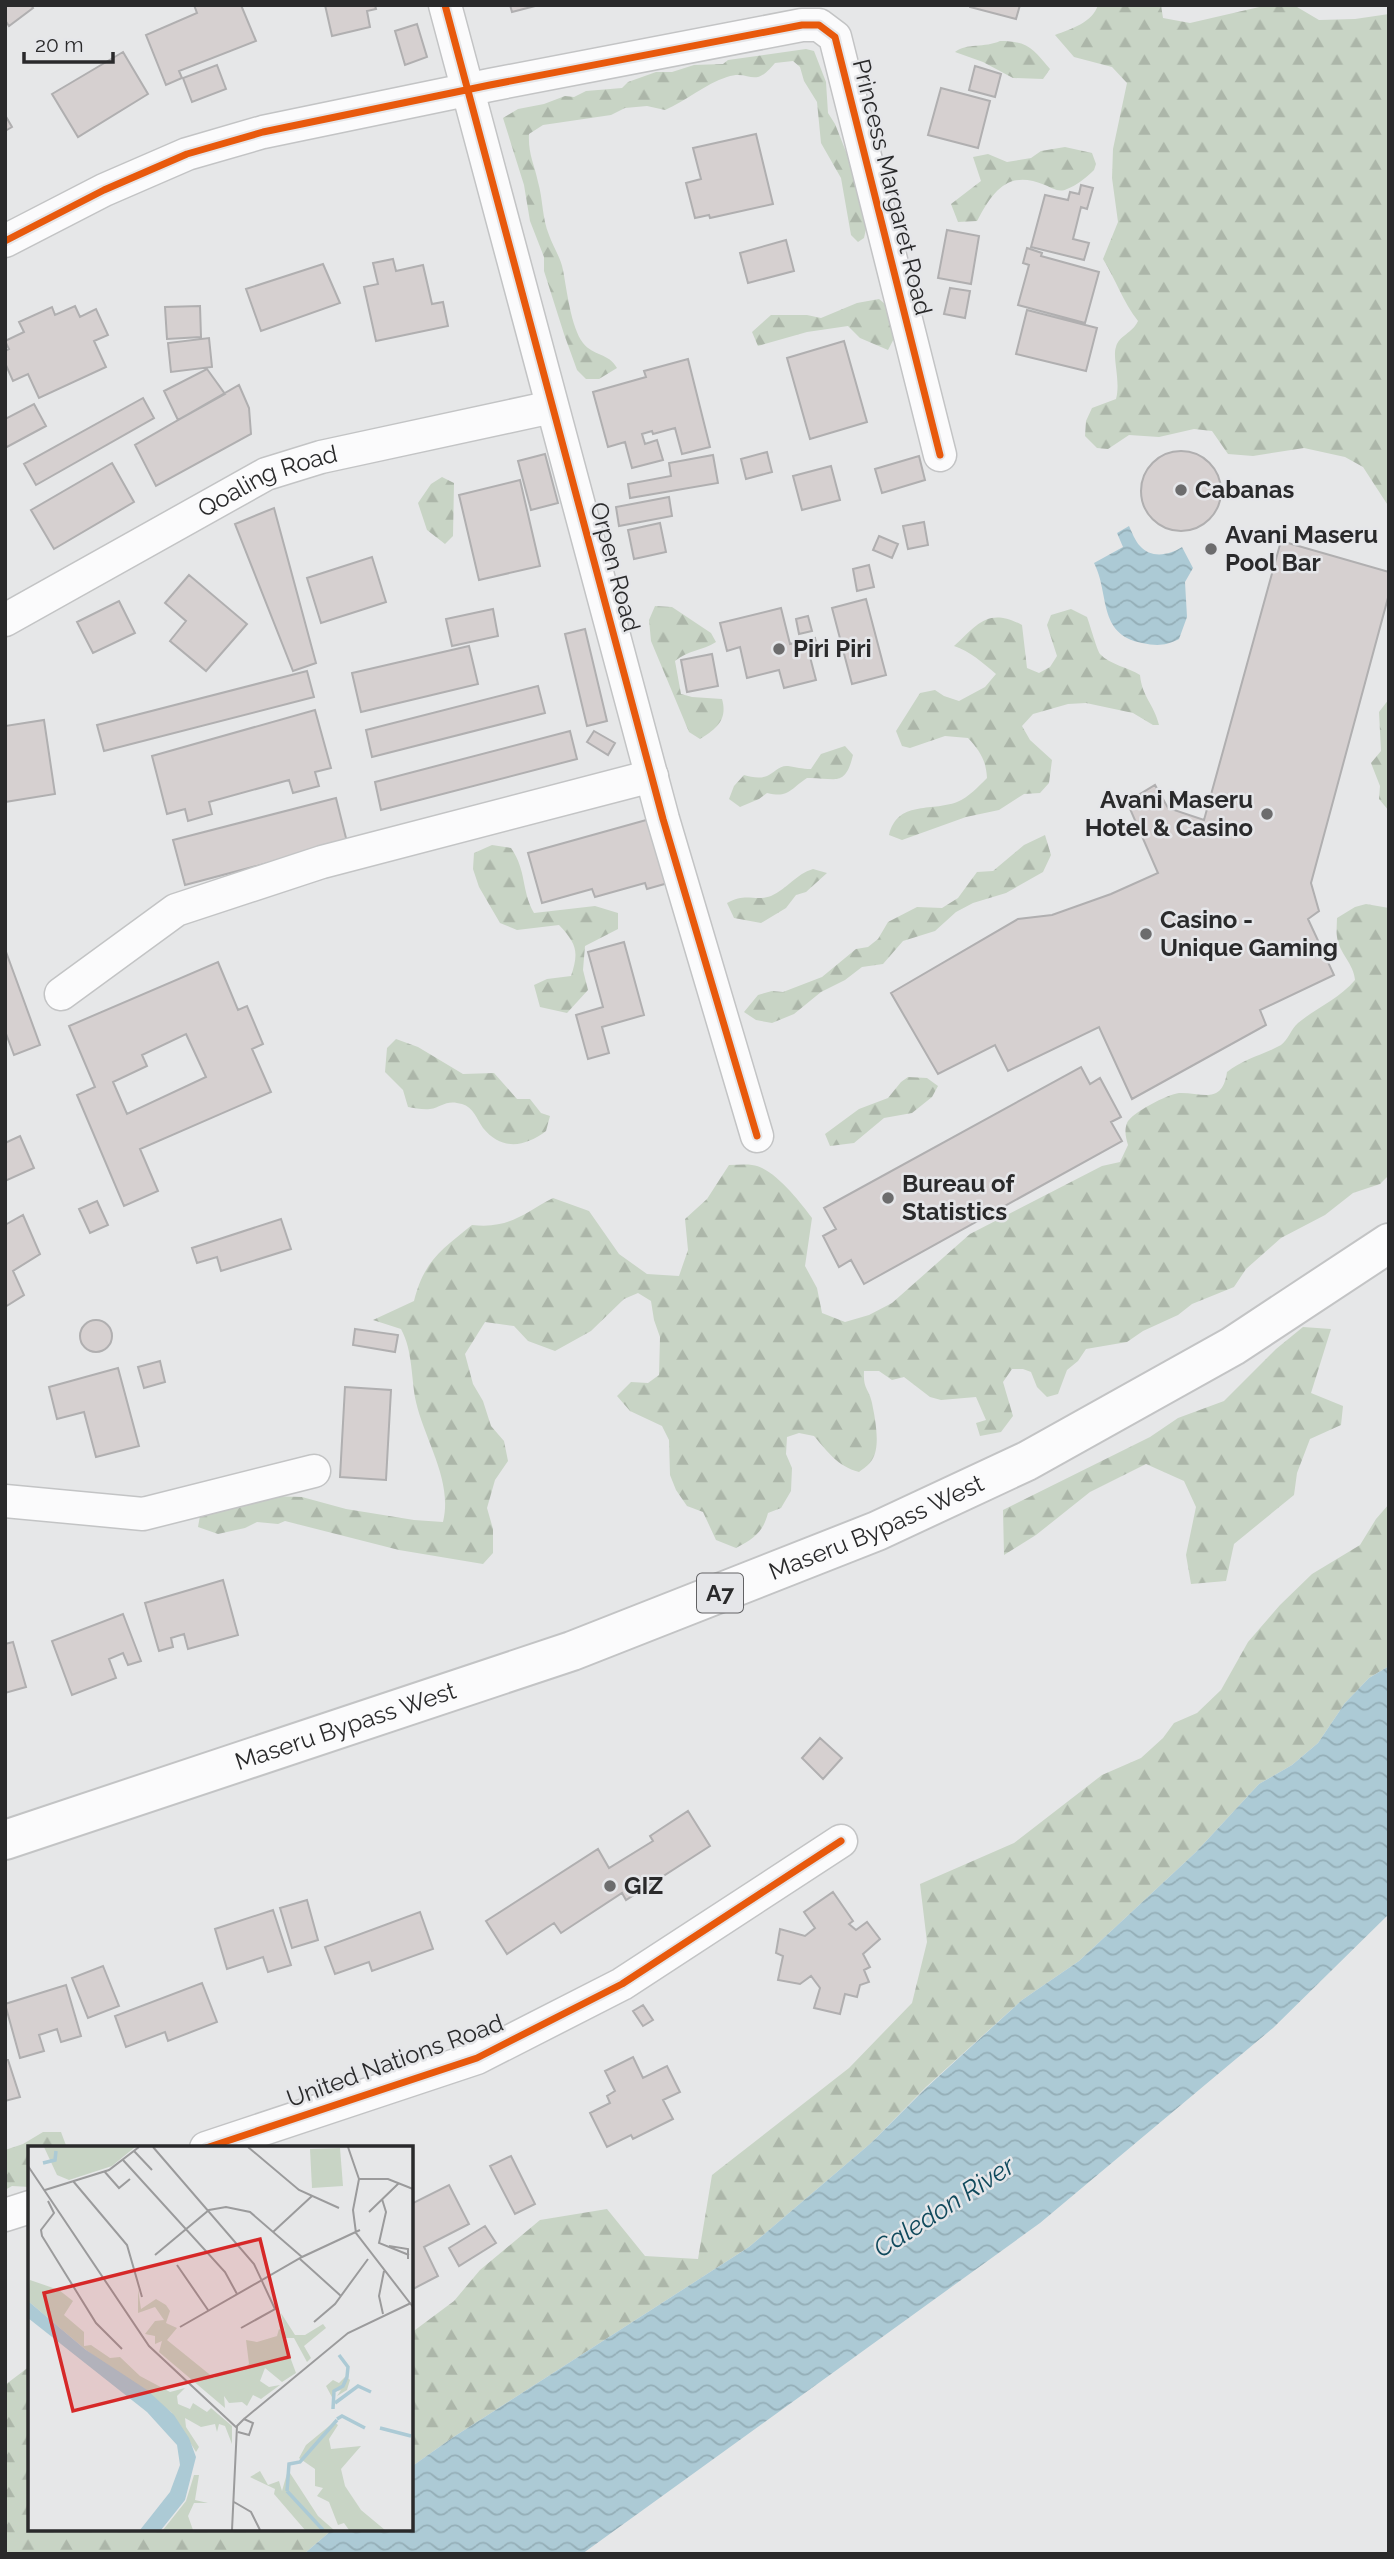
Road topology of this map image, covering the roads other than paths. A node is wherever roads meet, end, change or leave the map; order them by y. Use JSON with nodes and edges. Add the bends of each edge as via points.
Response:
{"nodes":[{"id":1,"x":445,"y":5,"type":"edge"},
{"id":2,"x":469,"y":89,"type":"junction"},
{"id":3,"x":5,"y":241,"type":"edge"},
{"id":4,"x":552,"y":407,"type":"junction"},
{"id":5,"x":940,"y":455,"type":"dead end"},
{"id":6,"x":5,"y":620,"type":"edge"},
{"id":7,"x":652,"y":776,"type":"junction"},
{"id":8,"x":61,"y":994,"type":"dead end"},
{"id":9,"x":757,"y":1136,"type":"dead end"},
{"id":10,"x":1389,"y":1243,"type":"edge"},
{"id":11,"x":314,"y":1471,"type":"dead end"},
{"id":12,"x":5,"y":1501,"type":"edge"},
{"id":13,"x":5,"y":1840,"type":"edge"},
{"id":14,"x":841,"y":1841,"type":"dead end"},
{"id":15,"x":212,"y":2146,"type":"edge"},
{"id":16,"x":28,"y":2208,"type":"edge"},
{"id":17,"x":5,"y":2215,"type":"edge"}],
"edges":[{"from":1,"to":2,"type":"street","name":"Orpen Road"},
{"from":2,"to":3,"type":"street","name":"Princess Margaret Road","via":[[263,132],[187,154]]},
{"from":2,"to":4,"type":"street","name":"Orpen Road"},
{"from":2,"to":5,"type":"street","name":"Princess Margaret Road","via":[[802,25],[819,25],[835,37]]},
{"from":4,"to":6,"type":"street","name":"Qoaling Road","via":[[321,457],[266,474]]},
{"from":4,"to":7,"type":"street","name":"Orpen Road"},
{"from":7,"to":8,"type":"street","via":[[321,862],[176,911]]},
{"from":7,"to":9,"type":"street","name":"Orpen Road"},
{"from":10,"to":13,"type":"main road","name":"Maseru Bypass West","number":"A7","via":[[1220,1353],[1027,1461],[877,1531],[572,1651]]},
{"from":11,"to":12,"type":"street","via":[[143,1514]]},
{"from":14,"to":15,"type":"street","name":"United Nations Road","via":[[622,1984],[477,2057]]},
{"from":16,"to":17,"type":"street"}]}
